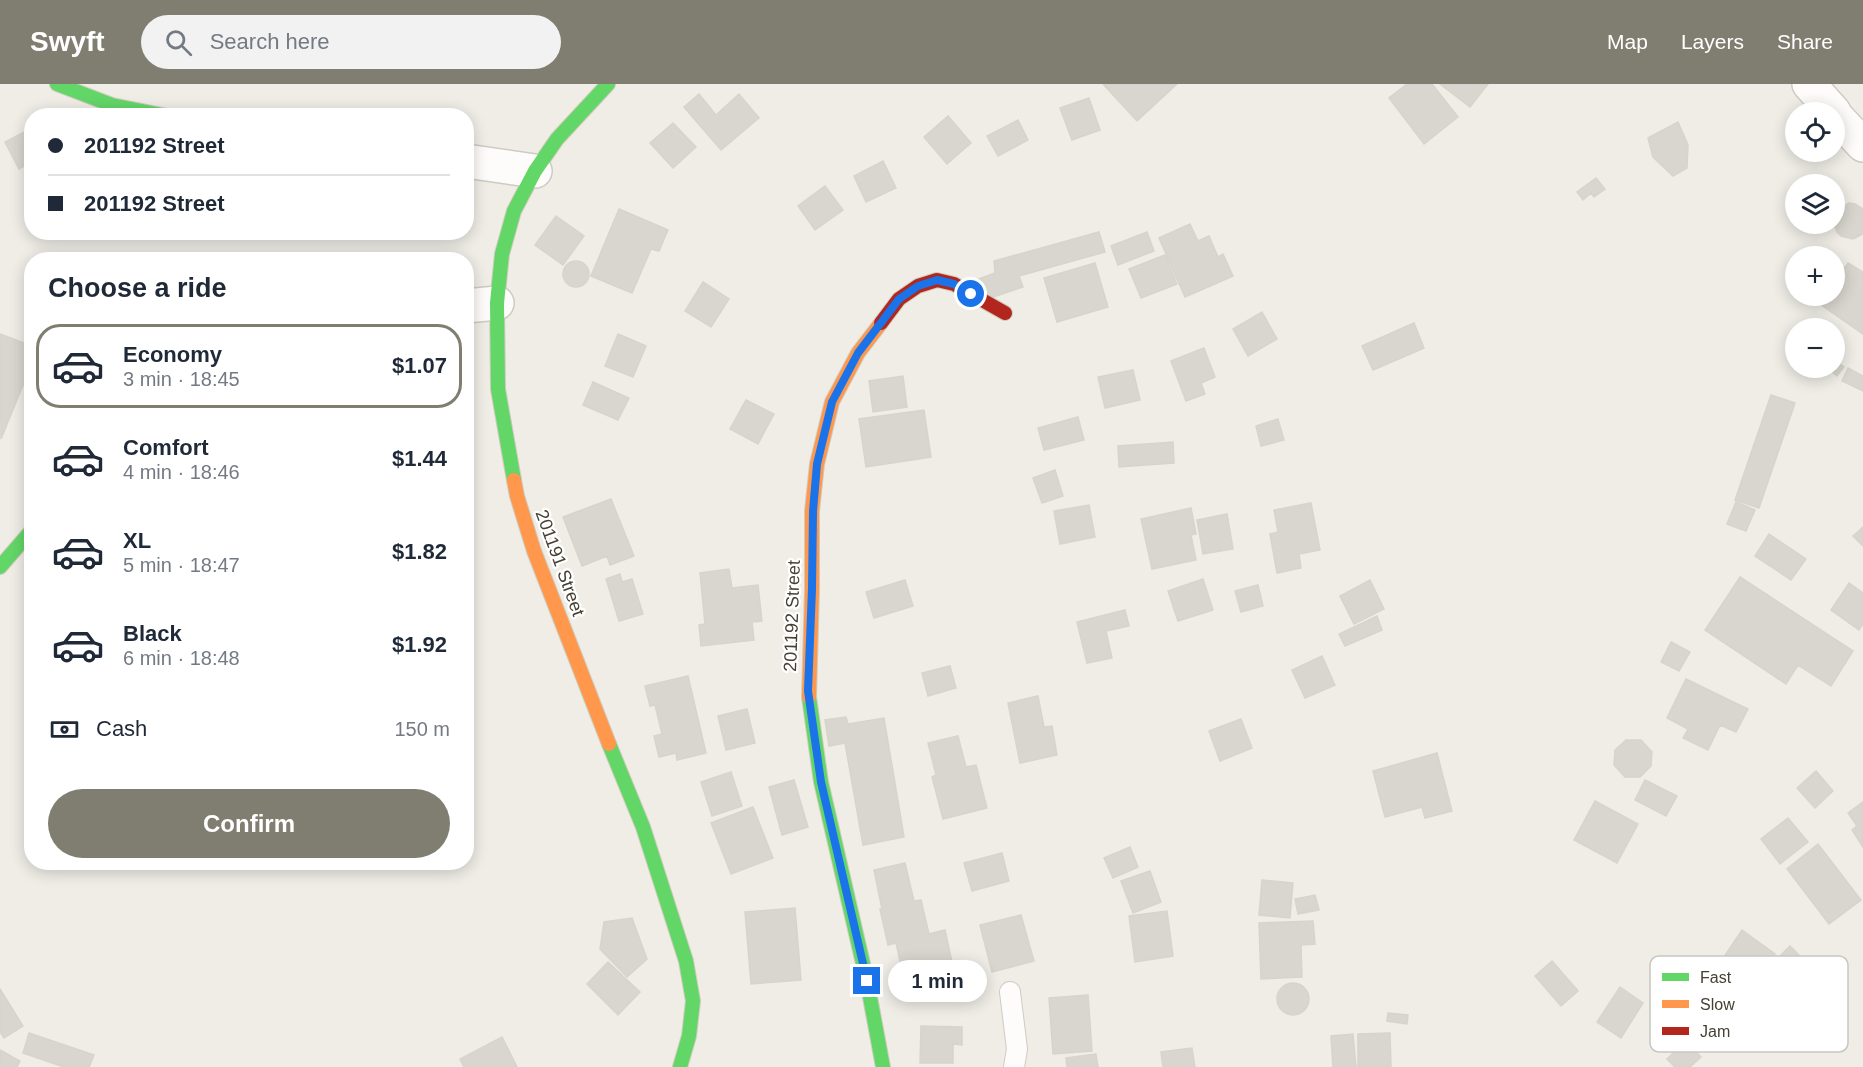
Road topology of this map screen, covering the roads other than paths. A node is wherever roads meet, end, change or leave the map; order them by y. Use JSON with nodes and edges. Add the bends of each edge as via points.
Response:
{"nodes":[{"id":1,"x":57,"y":84,"type":"edge"},
{"id":2,"x":608,"y":84,"type":"edge"},
{"id":3,"x":1809,"y":84,"type":"edge"},
{"id":4,"x":1825,"y":102,"type":"edge"},
{"id":5,"x":127,"y":108,"type":"edge"},
{"id":6,"x":1845,"y":125,"type":"edge"},
{"id":7,"x":1863,"y":145,"type":"edge"},
{"id":8,"x":474,"y":162,"type":"edge"},
{"id":9,"x":535,"y":171,"type":"junction"},
{"id":10,"x":482,"y":305,"type":"edge"},
{"id":11,"x":1005,"y":313,"type":"dead end"},
{"id":12,"x":24,"y":539,"type":"edge"},
{"id":13,"x":0,"y":567,"type":"edge"},
{"id":14,"x":1010,"y":992,"type":"dead end"},
{"id":15,"x":681,"y":1067,"type":"edge"},
{"id":16,"x":884,"y":1067,"type":"edge"},
{"id":17,"x":1014,"y":1067,"type":"edge"}],
"edges":[{"from":1,"to":5,"type":"street"},
{"from":2,"to":9,"type":"street","name":"201191 Street","via":[[557,140]]},
{"from":3,"to":4,"type":"street"},
{"from":6,"to":7,"type":"street"},
{"from":8,"to":9,"type":"street"},
{"from":9,"to":10,"type":"street","name":"201191 Street","via":[[514,211]]},
{"from":10,"to":15,"type":"street","name":"201191 Street","via":[[517,496],[538,561],[643,827],[686,961],[693,1001]]},
{"from":11,"to":16,"type":"street","name":"201192 Street","via":[[954,284],[937,280],[918,286],[899,299],[858,353],[832,402],[817,464],[808,691],[821,782]]},
{"from":12,"to":13,"type":"street"},
{"from":14,"to":17,"type":"lane","via":[[1017,1049]]}]}
